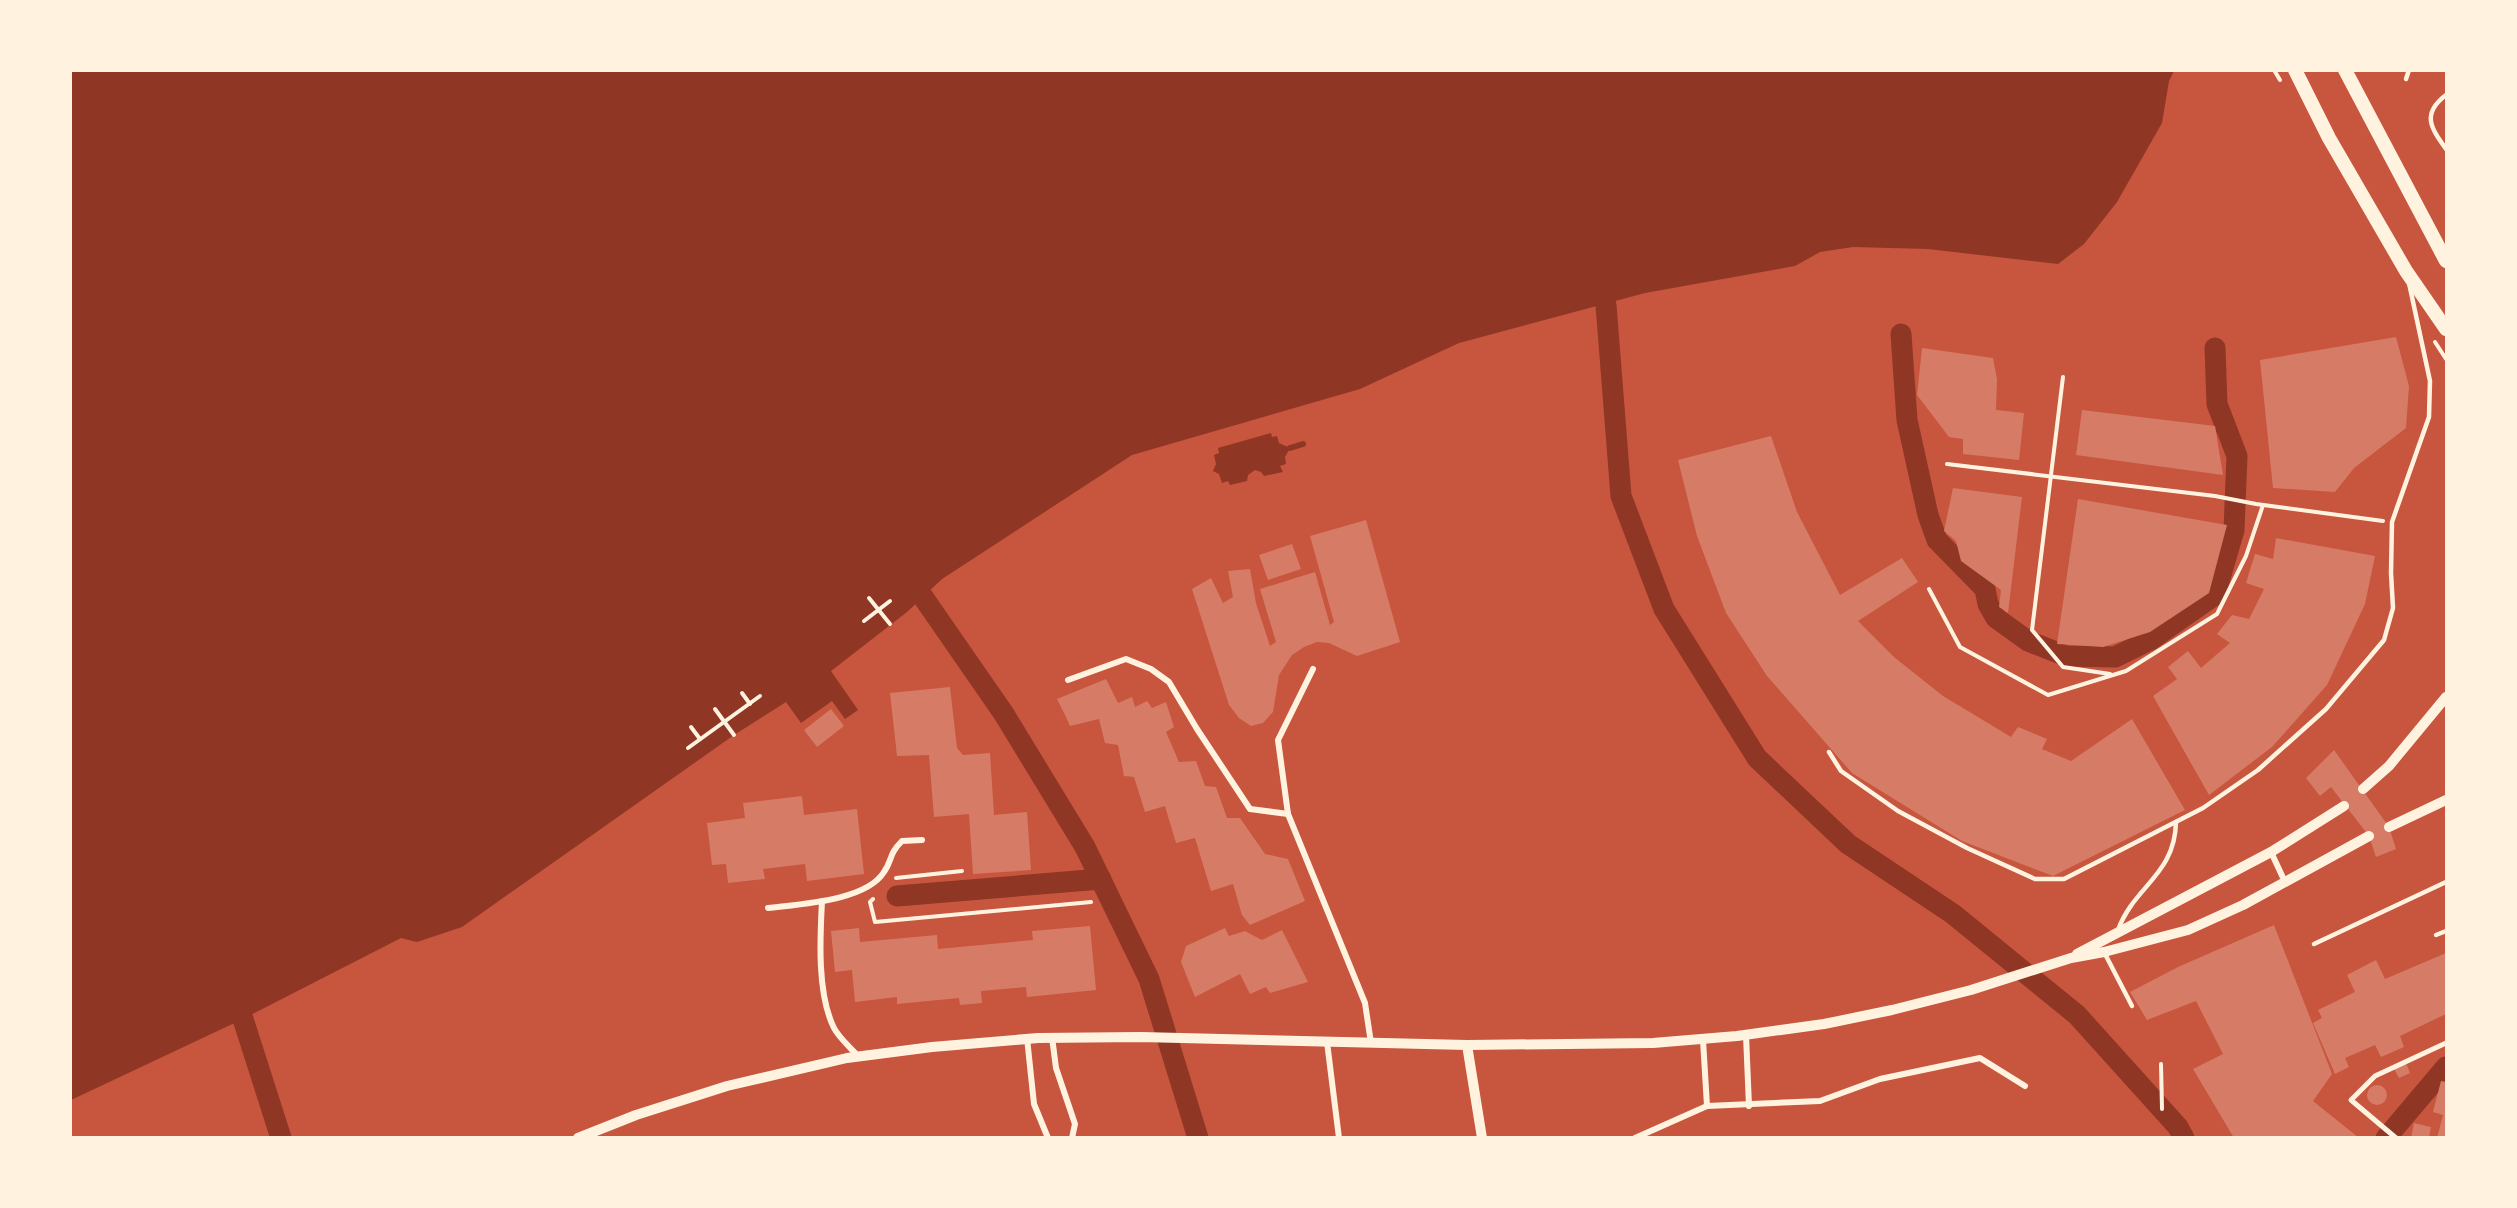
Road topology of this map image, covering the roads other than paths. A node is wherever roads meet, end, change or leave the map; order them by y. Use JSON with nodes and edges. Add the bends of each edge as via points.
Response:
{"nodes":[{"id":1,"x":2295,"y":70,"type":"edge"},
{"id":2,"x":2345,"y":70,"type":"edge"},
{"id":3,"x":2409,"y":70,"type":"edge"},
{"id":4,"x":2406,"y":79,"type":"dead end"},
{"id":5,"x":2446,"y":95,"type":"edge"},
{"id":6,"x":2446,"y":149,"type":"edge"},
{"id":7,"x":2446,"y":261,"type":"edge"},
{"id":8,"x":2406,"y":271,"type":"junction"},
{"id":9,"x":2446,"y":329,"type":"edge"},
{"id":10,"x":1313,"y":669,"type":"dead end"},
{"id":11,"x":1068,"y":680,"type":"dead end"},
{"id":12,"x":2446,"y":697,"type":"edge"},
{"id":13,"x":1829,"y":752,"type":"dead end"},
{"id":14,"x":2363,"y":789,"type":"dead end"},
{"id":15,"x":2446,"y":800,"type":"edge"},
{"id":16,"x":2344,"y":806,"type":"dead end"},
{"id":17,"x":1288,"y":814,"type":"junction"},
{"id":18,"x":2176,"y":822,"type":"junction"},
{"id":19,"x":2389,"y":827,"type":"dead end"},
{"id":20,"x":2369,"y":836,"type":"dead end"},
{"id":21,"x":922,"y":840,"type":"dead end"},
{"id":22,"x":2271,"y":852,"type":"junction"},
{"id":23,"x":2285,"y":882,"type":"junction"},
{"id":24,"x":2446,"y":882,"type":"edge"},
{"id":25,"x":822,"y":901,"type":"junction"},
{"id":26,"x":768,"y":908,"type":"dead end"},
{"id":27,"x":2446,"y":931,"type":"edge"},
{"id":28,"x":2117,"y":933,"type":"junction"},
{"id":29,"x":2436,"y":935,"type":"dead end"},
{"id":30,"x":2101,"y":941,"type":"junction"},
{"id":31,"x":2314,"y":944,"type":"dead end"},
{"id":32,"x":2104,"y":952,"type":"junction"},
{"id":33,"x":2071,"y":958,"type":"junction"},
{"id":34,"x":2132,"y":1006,"type":"dead end"},
{"id":35,"x":1746,"y":1035,"type":"junction"},
{"id":36,"x":1052,"y":1037,"type":"junction"},
{"id":37,"x":1028,"y":1038,"type":"junction"},
{"id":38,"x":1703,"y":1040,"type":"junction"},
{"id":39,"x":1327,"y":1042,"type":"junction"},
{"id":40,"x":2446,"y":1043,"type":"edge"},
{"id":41,"x":1371,"y":1044,"type":"junction"},
{"id":42,"x":1467,"y":1045,"type":"junction"},
{"id":43,"x":859,"y":1057,"type":"junction"},
{"id":44,"x":2025,"y":1086,"type":"dead end"},
{"id":45,"x":1707,"y":1106,"type":"junction"},
{"id":46,"x":1749,"y":1106,"type":"junction"},
{"id":47,"x":578,"y":1137,"type":"edge"},
{"id":48,"x":1048,"y":1137,"type":"edge"},
{"id":49,"x":1072,"y":1137,"type":"edge"},
{"id":50,"x":1339,"y":1137,"type":"edge"},
{"id":51,"x":1482,"y":1137,"type":"edge"},
{"id":52,"x":1635,"y":1137,"type":"edge"},
{"id":53,"x":2396,"y":1137,"type":"edge"}],
"edges":[{"from":1,"to":8,"type":"main road","via":[[2329,138]]},
{"from":2,"to":7,"type":"main road"},
{"from":3,"to":4,"type":"lane"},
{"from":5,"to":6,"type":"lane","via":[[2430,120]]},
{"from":8,"to":9,"type":"main road"},
{"from":8,"to":18,"type":"lane","via":[[2430,381],[2429,417],[2392,522],[2393,608],[2384,640],[2326,709],[2258,770]]},
{"from":10,"to":17,"type":"street","via":[[1278,740]]},
{"from":11,"to":17,"type":"street","via":[[1126,659],[1151,669],[1169,682],[1250,808]]},
{"from":12,"to":14,"type":"street","via":[[2389,766]]},
{"from":13,"to":18,"type":"lane","via":[[1841,771],[1898,811],[2036,879],[2064,879]]},
{"from":15,"to":19,"type":"street"},
{"from":16,"to":22,"type":"street"},
{"from":17,"to":41,"type":"street","via":[[1365,1003]]},
{"from":18,"to":28,"type":"lane","via":[[2167,861],[2130,906]]},
{"from":20,"to":23,"type":"street"},
{"from":21,"to":25,"type":"street","via":[[902,841],[892,850],[884,873],[865,890]]},
{"from":22,"to":23,"type":"street"},
{"from":22,"to":28,"type":"street"},
{"from":23,"to":32,"type":"street","via":[[2188,930]]},
{"from":24,"to":31,"type":"lane"},
{"from":25,"to":26,"type":"street"},
{"from":25,"to":43,"type":"street","via":[[824,998],[834,1029]]},
{"from":27,"to":29,"type":"lane"},
{"from":28,"to":30,"type":"street"},
{"from":30,"to":32,"type":"lane"},
{"from":30,"to":33,"type":"street"},
{"from":32,"to":33,"type":"street"},
{"from":32,"to":34,"type":"lane"},
{"from":33,"to":35,"type":"street","via":[[1892,1010]]},
{"from":35,"to":38,"type":"street"},
{"from":35,"to":46,"type":"street"},
{"from":36,"to":37,"type":"street"},
{"from":36,"to":39,"type":"street"},
{"from":36,"to":49,"type":"street","via":[[1056,1068],[1075,1124]]},
{"from":37,"to":43,"type":"street"},
{"from":37,"to":48,"type":"street","via":[[1034,1104]]},
{"from":38,"to":42,"type":"street"},
{"from":38,"to":45,"type":"street"},
{"from":39,"to":41,"type":"street"},
{"from":39,"to":50,"type":"street"},
{"from":40,"to":53,"type":"street","via":[[2375,1076],[2351,1100]]},
{"from":41,"to":42,"type":"street"},
{"from":42,"to":51,"type":"street"},
{"from":43,"to":47,"type":"street","via":[[727,1086]]},
{"from":44,"to":46,"type":"street","via":[[1980,1058],[1880,1079],[1820,1101]]},
{"from":45,"to":46,"type":"street"},
{"from":45,"to":52,"type":"street"}]}
